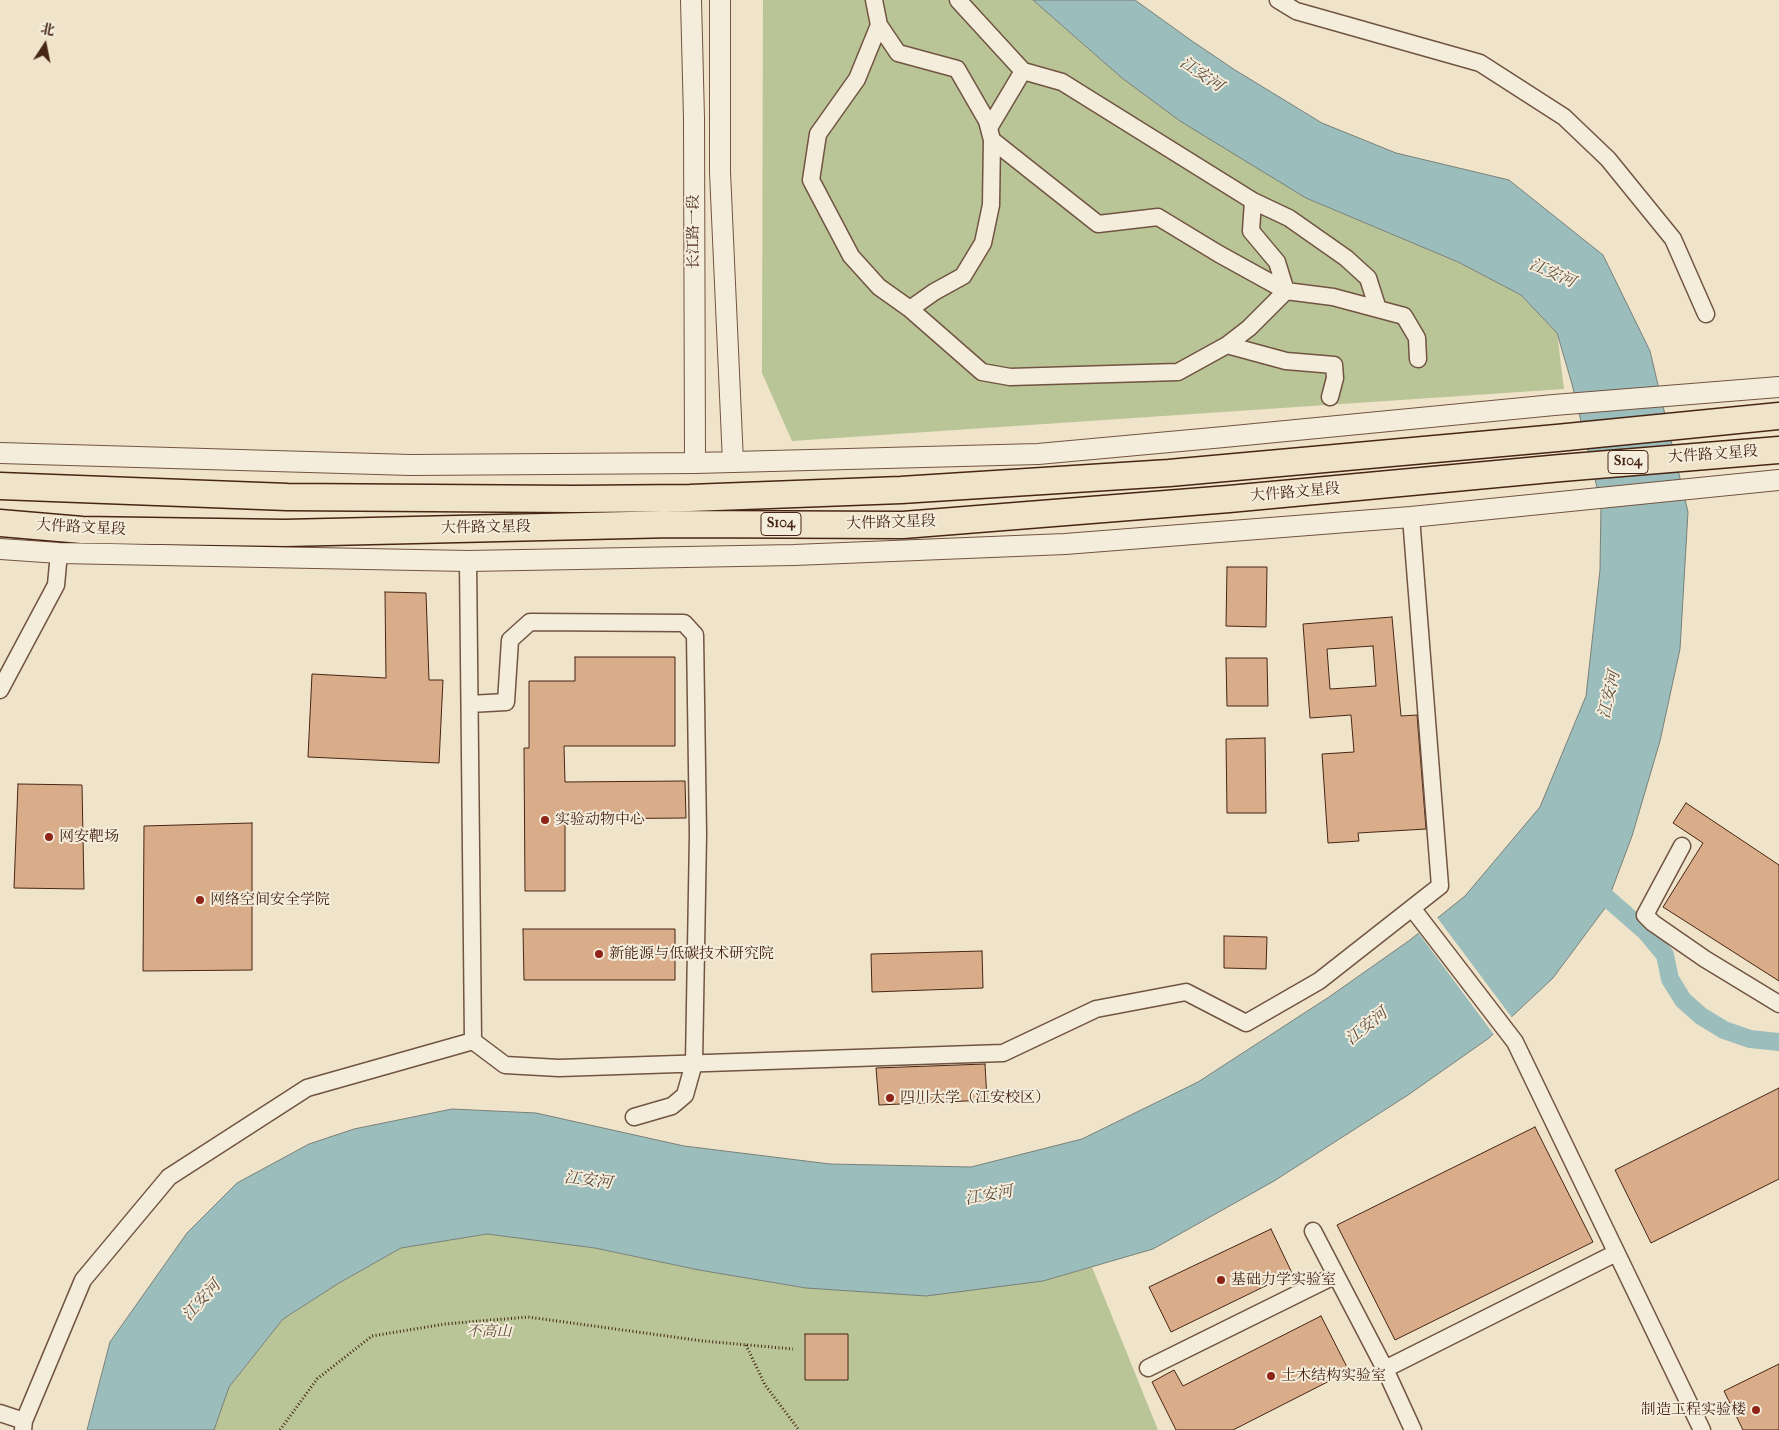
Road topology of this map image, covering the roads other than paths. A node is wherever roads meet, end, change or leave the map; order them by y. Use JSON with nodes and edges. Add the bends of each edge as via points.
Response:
{"nodes":[{"id":1,"x":691,"y":0,"type":"edge"},
{"id":2,"x":720,"y":0,"type":"edge"},
{"id":3,"x":874,"y":0,"type":"edge"},
{"id":4,"x":958,"y":0,"type":"edge"},
{"id":5,"x":1278,"y":0,"type":"edge"},
{"id":6,"x":879,"y":25,"type":"junction"},
{"id":7,"x":1023,"y":71,"type":"junction"},
{"id":8,"x":990,"y":134,"type":"junction"},
{"id":9,"x":1253,"y":201,"type":"junction"},
{"id":10,"x":1286,"y":291,"type":"junction"},
{"id":11,"x":910,"y":309,"type":"junction"},
{"id":12,"x":1378,"y":309,"type":"junction"},
{"id":13,"x":1706,"y":314,"type":"dead end"},
{"id":14,"x":1226,"y":344,"type":"junction"},
{"id":15,"x":1418,"y":360,"type":"dead end"},
{"id":16,"x":1779,"y":387,"type":"edge"},
{"id":17,"x":1330,"y":397,"type":"dead end"},
{"id":18,"x":1779,"y":416,"type":"edge"},
{"id":19,"x":1779,"y":450,"type":"edge"},
{"id":20,"x":0,"y":453,"type":"edge"},
{"id":21,"x":733,"y":462,"type":"junction"},
{"id":22,"x":695,"y":463,"type":"junction"},
{"id":23,"x":1779,"y":480,"type":"edge"},
{"id":24,"x":0,"y":486,"type":"edge"},
{"id":25,"x":1411,"y":517,"type":"junction"},
{"id":26,"x":0,"y":523,"type":"edge"},
{"id":27,"x":0,"y":549,"type":"edge"},
{"id":28,"x":59,"y":553,"type":"junction"},
{"id":29,"x":468,"y":561,"type":"junction"},
{"id":30,"x":0,"y":690,"type":"edge"},
{"id":31,"x":470,"y":704,"type":"junction"},
{"id":32,"x":1682,"y":846,"type":"dead end"},
{"id":33,"x":1412,"y":908,"type":"junction"},
{"id":34,"x":1779,"y":1004,"type":"edge"},
{"id":35,"x":473,"y":1041,"type":"junction"},
{"id":36,"x":694,"y":1063,"type":"junction"},
{"id":37,"x":634,"y":1118,"type":"dead end"},
{"id":38,"x":1313,"y":1231,"type":"dead end"},
{"id":39,"x":1616,"y":1253,"type":"junction"},
{"id":40,"x":1336,"y":1275,"type":"junction"},
{"id":41,"x":1148,"y":1368,"type":"dead end"},
{"id":42,"x":1385,"y":1369,"type":"junction"},
{"id":43,"x":0,"y":1414,"type":"edge"},
{"id":44,"x":23,"y":1425,"type":"edge"},
{"id":45,"x":1413,"y":1430,"type":"edge"},
{"id":46,"x":1702,"y":1430,"type":"edge"}],
"edges":[{"from":1,"to":22,"type":"street","name":"长江路一段"},
{"from":2,"to":21,"type":"street","name":"长江路一段","via":[[720,172]]},
{"from":3,"to":6,"type":"street"},
{"from":4,"to":7,"type":"street"},
{"from":5,"to":13,"type":"street","via":[[1296,11],[1480,63],[1564,117],[1608,159],[1673,239]]},
{"from":6,"to":8,"type":"street","via":[[898,53],[957,70],[987,121]]},
{"from":6,"to":11,"type":"street","via":[[858,79],[818,134],[812,180],[851,256],[879,288]]},
{"from":7,"to":8,"type":"street"},
{"from":7,"to":9,"type":"street","via":[[1062,82]]},
{"from":8,"to":10,"type":"street","via":[[1098,224],[1158,217]]},
{"from":8,"to":11,"type":"street","via":[[991,205],[983,243],[963,276]]},
{"from":9,"to":10,"type":"street","via":[[1251,230],[1277,262]]},
{"from":9,"to":12,"type":"street","via":[[1289,218],[1346,258],[1368,278]]},
{"from":10,"to":12,"type":"street","via":[[1334,297]]},
{"from":10,"to":14,"type":"street","via":[[1249,328]]},
{"from":11,"to":14,"type":"street","via":[[982,372],[1010,376],[1178,372]]},
{"from":12,"to":15,"type":"street","via":[[1404,316],[1417,338]]},
{"from":14,"to":17,"type":"street","via":[[1286,361],[1334,365],[1335,378]]},
{"from":16,"to":21,"type":"street","via":[[1038,454]]},
{"from":18,"to":24,"type":"main road","name":"大件路文星段","number":"S104","via":[[1168,473],[901,490],[690,498],[287,496]]},
{"from":19,"to":26,"type":"main road","name":"大件路文星段","number":"S104","via":[[903,525],[663,524],[284,533],[82,530]]},
{"from":20,"to":22,"type":"street","via":[[410,465]]},
{"from":21,"to":22,"type":"street"},
{"from":23,"to":25,"type":"street"},
{"from":25,"to":29,"type":"street","via":[[1065,544],[794,555]]},
{"from":25,"to":33,"type":"street","via":[[1440,886]]},
{"from":27,"to":28,"type":"street"},
{"from":28,"to":29,"type":"street"},
{"from":28,"to":30,"type":"street","via":[[56,585]]},
{"from":29,"to":31,"type":"street"},
{"from":31,"to":35,"type":"street"},
{"from":31,"to":36,"type":"street","via":[[506,702],[510,640],[530,622],[684,623],[695,635],[698,834]]},
{"from":32,"to":34,"type":"street","via":[[1645,915],[1705,959]]},
{"from":33,"to":36,"type":"street","via":[[1319,981],[1246,1023],[1186,992],[1096,1009],[1003,1054]]},
{"from":33,"to":39,"type":"street","via":[[1515,1042]]},
{"from":35,"to":36,"type":"street","via":[[505,1065],[559,1068]]},
{"from":35,"to":44,"type":"street","via":[[307,1088],[169,1176],[83,1280]]},
{"from":36,"to":37,"type":"street","via":[[685,1095],[672,1106]]},
{"from":38,"to":40,"type":"street"},
{"from":39,"to":42,"type":"street"},
{"from":39,"to":46,"type":"street"},
{"from":40,"to":41,"type":"street"},
{"from":40,"to":42,"type":"street"},
{"from":42,"to":45,"type":"street"},
{"from":43,"to":44,"type":"street"}]}
